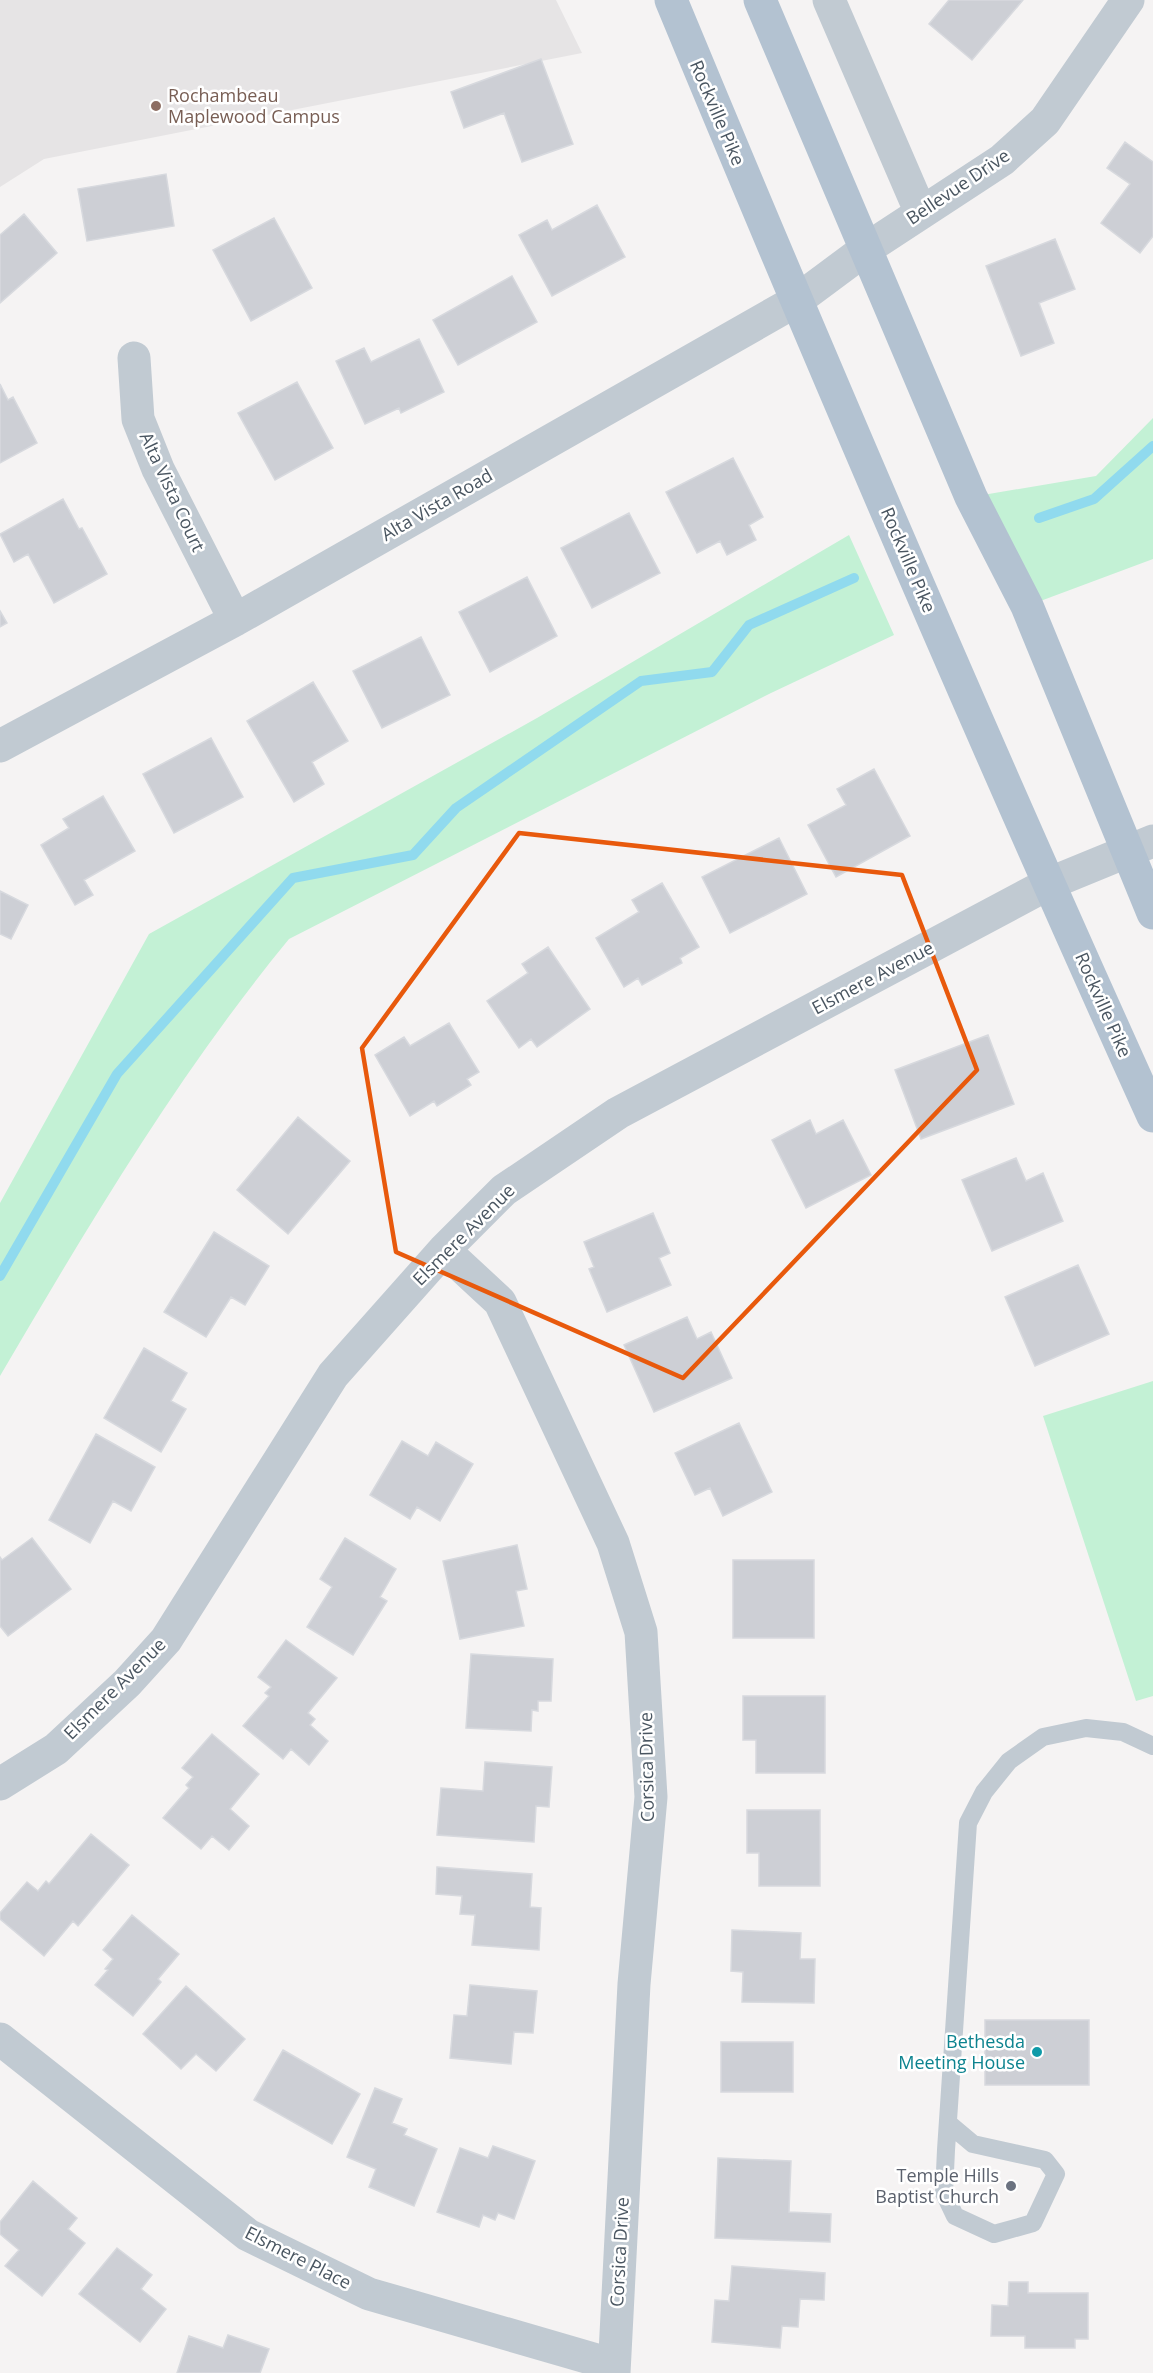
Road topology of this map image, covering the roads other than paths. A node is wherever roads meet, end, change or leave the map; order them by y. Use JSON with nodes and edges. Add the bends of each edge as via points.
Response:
{"nodes":[{"id":1,"x":670,"y":0,"type":"edge"},
{"id":2,"x":760,"y":0,"type":"edge"},
{"id":3,"x":829,"y":0,"type":"edge"},
{"id":4,"x":1128,"y":0,"type":"edge"},
{"id":5,"x":921,"y":213,"type":"junction"},
{"id":6,"x":866,"y":249,"type":"junction"},
{"id":7,"x":796,"y":301,"type":"junction"},
{"id":8,"x":134,"y":358,"type":"dead end"},
{"id":9,"x":235,"y":620,"type":"junction"},
{"id":10,"x":0,"y":746,"type":"edge"},
{"id":11,"x":1140,"y":846,"type":"edge"},
{"id":12,"x":1048,"y":884,"type":"junction"},
{"id":13,"x":1153,"y":913,"type":"edge"},
{"id":14,"x":1153,"y":1116,"type":"edge"},
{"id":15,"x":444,"y":1250,"type":"junction"},
{"id":16,"x":1153,"y":1746,"type":"edge"},
{"id":17,"x":0,"y":1784,"type":"edge"},
{"id":18,"x":0,"y":2039,"type":"edge"},
{"id":19,"x":948,"y":2124,"type":"junction"},
{"id":20,"x":614,"y":2369,"type":"edge"}],
"edges":[{"from":1,"to":7,"type":"main road","name":"Rockville Pike"},
{"from":2,"to":6,"type":"main road"},
{"from":3,"to":5,"type":"street"},
{"from":4,"to":5,"type":"street","name":"Bellevue Drive","via":[[1045,121],[1002,160]]},
{"from":5,"to":6,"type":"street","name":"Bellevue Drive"},
{"from":6,"to":7,"type":"street","name":"Alta Vista Road"},
{"from":6,"to":11,"type":"main road","via":[[971,497]]},
{"from":7,"to":9,"type":"street","name":"Alta Vista Road"},
{"from":7,"to":12,"type":"main road","name":"Rockville Pike"},
{"from":8,"to":9,"type":"street","name":"Alta Vista Court","via":[[138,419],[158,469]]},
{"from":9,"to":10,"type":"street","name":"Alta Vista Road"},
{"from":11,"to":12,"type":"street","name":"Elsmere Avenue"},
{"from":11,"to":13,"type":"main road"},
{"from":12,"to":14,"type":"main road","name":"Rockville Pike"},
{"from":12,"to":15,"type":"street","name":"Elsmere Avenue","via":[[618,1113],[504,1190]]},
{"from":15,"to":17,"type":"street","name":"Elsmere Avenue","via":[[333,1375],[166,1640],[127,1683],[56,1749]]},
{"from":15,"to":20,"type":"street","name":"Corsica Drive","via":[[500,1302],[613,1543],[641,1632],[651,1797],[634,1984]]},
{"from":16,"to":19,"type":"lane","via":[[1123,1732],[1086,1728],[1043,1737],[1009,1761],[984,1792],[968,1823]]},
{"from":18,"to":20,"type":"street","name":"Elsmere Place","via":[[248,2235],[369,2294]]},
{"from":19,"to":19,"type":"lane","via":[[944,2193],[955,2216],[994,2234],[1033,2223],[1056,2174],[1045,2160],[973,2144]]}]}
